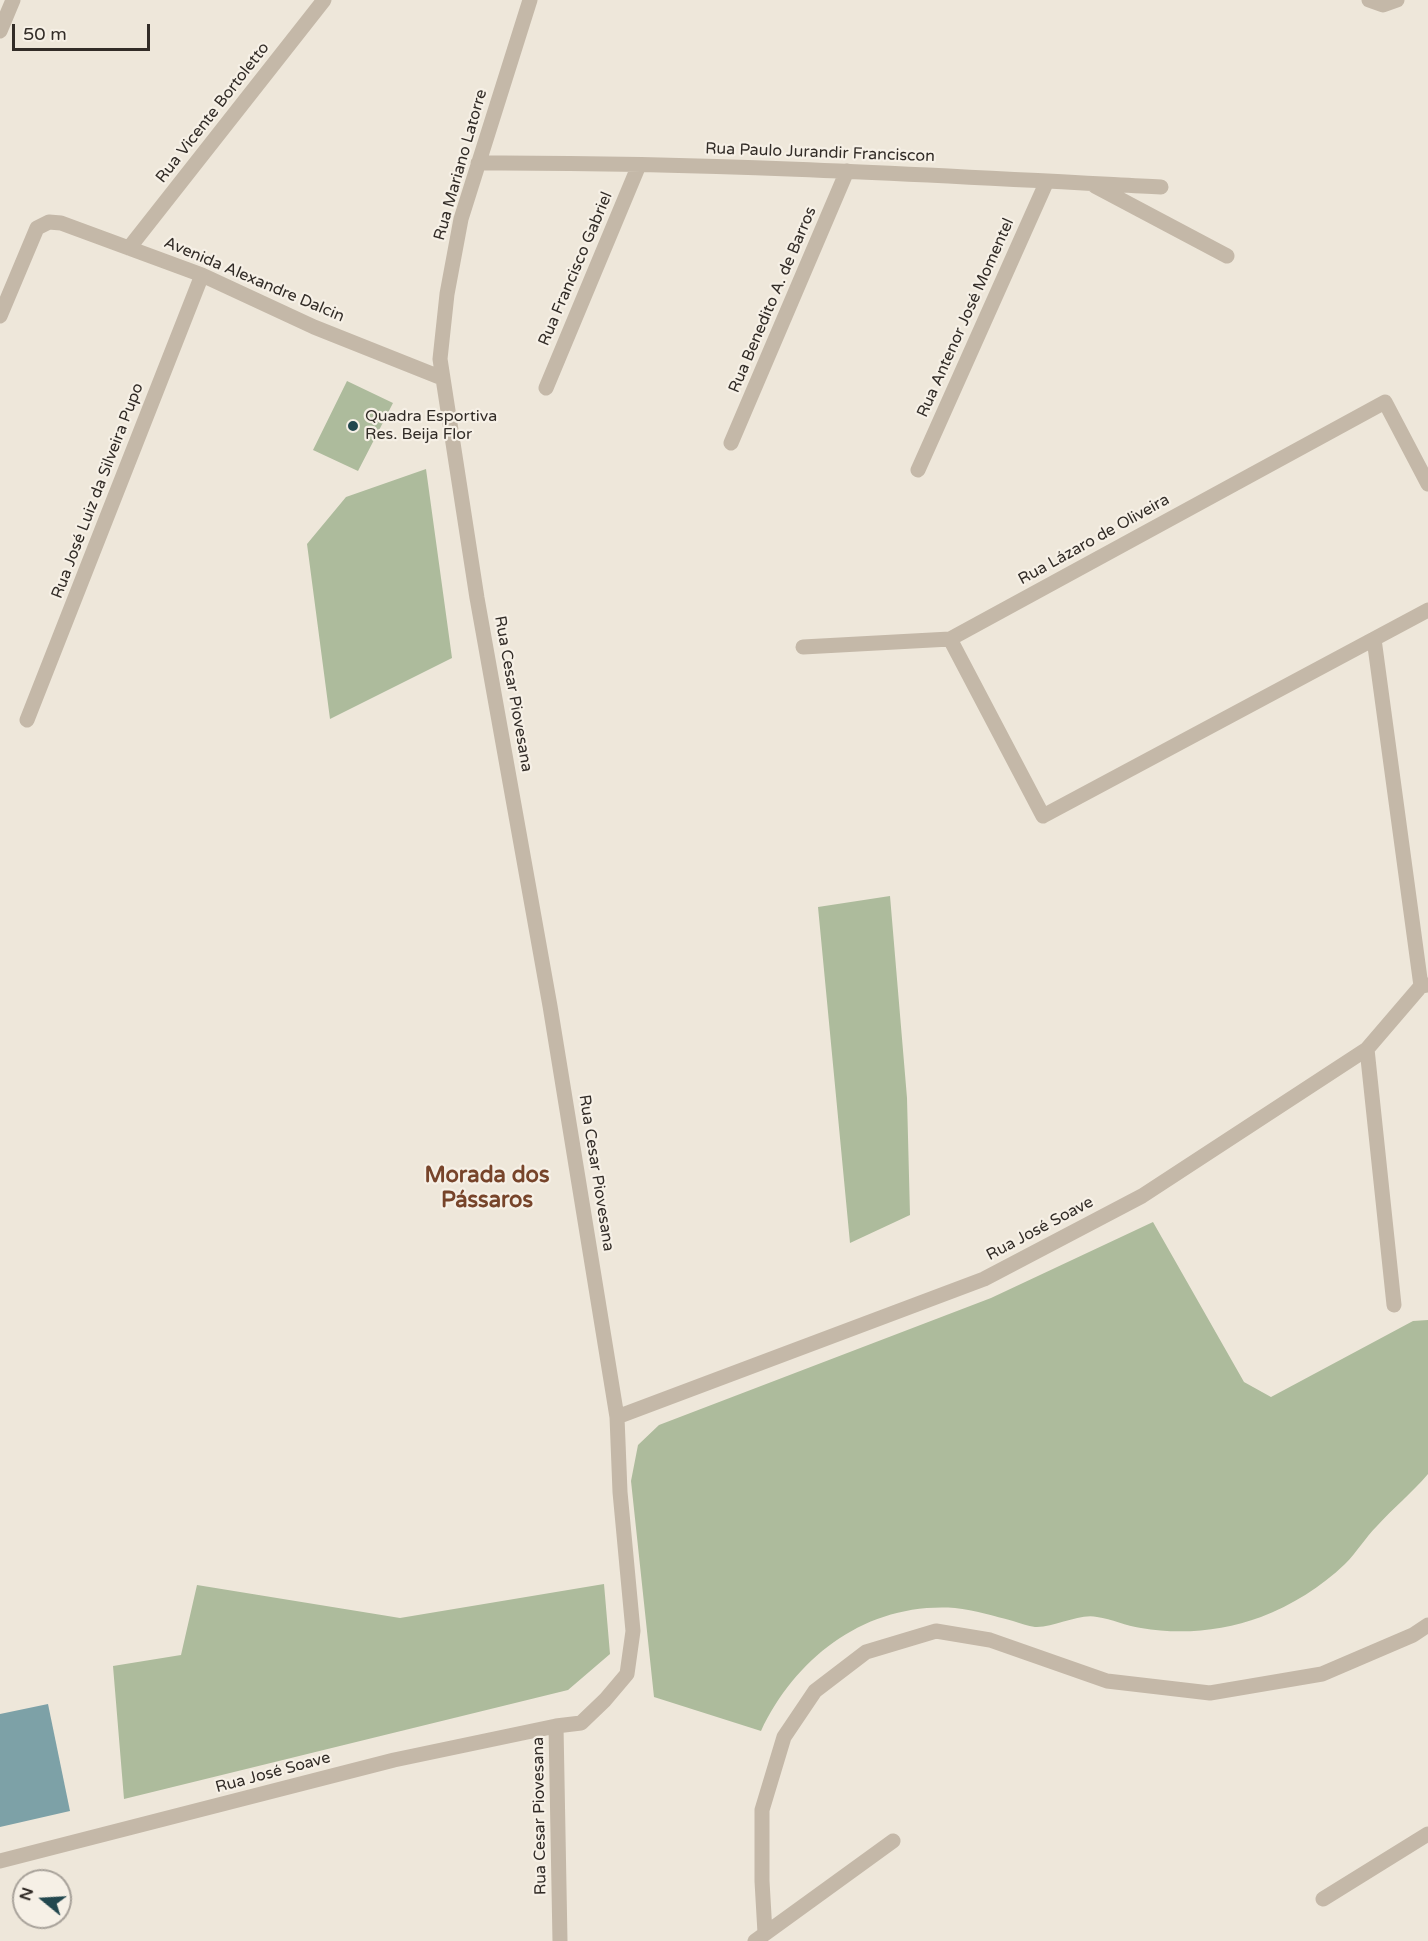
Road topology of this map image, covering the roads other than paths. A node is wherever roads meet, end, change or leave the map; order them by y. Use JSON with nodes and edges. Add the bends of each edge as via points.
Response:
{"nodes":[{"id":1,"x":13,"y":0,"type":"edge"},
{"id":2,"x":324,"y":0,"type":"edge"},
{"id":3,"x":530,"y":0,"type":"edge"},
{"id":4,"x":1369,"y":0,"type":"edge"},
{"id":5,"x":1397,"y":0,"type":"edge"},
{"id":6,"x":0,"y":31,"type":"edge"},
{"id":7,"x":478,"y":163,"type":"junction"},
{"id":8,"x":639,"y":165,"type":"junction"},
{"id":9,"x":847,"y":171,"type":"junction"},
{"id":10,"x":1047,"y":181,"type":"junction"},
{"id":11,"x":1089,"y":183,"type":"junction"},
{"id":12,"x":1161,"y":187,"type":"dead end"},
{"id":13,"x":129,"y":248,"type":"junction"},
{"id":14,"x":1227,"y":256,"type":"dead end"},
{"id":15,"x":202,"y":275,"type":"junction"},
{"id":16,"x":0,"y":316,"type":"edge"},
{"id":17,"x":442,"y":378,"type":"junction"},
{"id":18,"x":546,"y":388,"type":"dead end"},
{"id":19,"x":731,"y":443,"type":"dead end"},
{"id":20,"x":918,"y":470,"type":"dead end"},
{"id":21,"x":1428,"y":484,"type":"edge"},
{"id":22,"x":1428,"y":610,"type":"edge"},
{"id":23,"x":950,"y":639,"type":"junction"},
{"id":24,"x":1374,"y":639,"type":"junction"},
{"id":25,"x":803,"y":647,"type":"dead end"},
{"id":26,"x":27,"y":720,"type":"dead end"},
{"id":27,"x":1424,"y":985,"type":"edge"},
{"id":28,"x":1367,"y":1049,"type":"junction"},
{"id":29,"x":1394,"y":1305,"type":"dead end"},
{"id":30,"x":617,"y":1417,"type":"junction"},
{"id":31,"x":1428,"y":1625,"type":"edge"},
{"id":32,"x":556,"y":1726,"type":"junction"},
{"id":33,"x":1428,"y":1834,"type":"edge"},
{"id":34,"x":893,"y":1841,"type":"dead end"},
{"id":35,"x":0,"y":1861,"type":"edge"},
{"id":36,"x":1323,"y":1899,"type":"dead end"},
{"id":37,"x":760,"y":1937,"type":"edge"},
{"id":38,"x":560,"y":1941,"type":"edge"}],
"edges":[{"from":1,"to":6,"type":"street"},
{"from":2,"to":13,"type":"street","name":"Rua Vicente Bortoletto"},
{"from":3,"to":7,"type":"street","name":"Rua Mariano Latorre"},
{"from":4,"to":5,"type":"street","via":[[1383,5]]},
{"from":7,"to":8,"type":"street","name":"Rua Paulo Jurandir Franciscon"},
{"from":7,"to":17,"type":"street","name":"Rua Mariano Latorre","via":[[461,219],[447,294],[440,359]]},
{"from":8,"to":9,"type":"street","name":"Rua Paulo Jurandir Franciscon"},
{"from":8,"to":18,"type":"street","name":"Rua Francisco Gabriel"},
{"from":9,"to":10,"type":"street","name":"Rua Paulo Jurandir Franciscon"},
{"from":9,"to":19,"type":"street","name":"Rua Benedito A. de Barros"},
{"from":10,"to":11,"type":"street","name":"Rua Paulo Jurandir Franciscon"},
{"from":10,"to":20,"type":"street","name":"Rua Antenor José Momentel"},
{"from":11,"to":12,"type":"street","name":"Rua Paulo Jurandir Franciscon"},
{"from":11,"to":14,"type":"street"},
{"from":13,"to":15,"type":"street","name":"Avenida Alexandre Dalcin"},
{"from":13,"to":16,"type":"street","name":"Avenida Alexandre Dalcin","via":[[60,223],[49,222],[37,228]]},
{"from":15,"to":17,"type":"street","name":"Avenida Alexandre Dalcin","via":[[315,327]]},
{"from":15,"to":26,"type":"street","name":"Rua José Luiz da Silveira Pupo"},
{"from":17,"to":30,"type":"street","name":"Rua Cesar Piovesana"},
{"from":21,"to":23,"type":"street","name":"Rua Lázaro de Oliveira","via":[[1385,402]]},
{"from":22,"to":24,"type":"street"},
{"from":23,"to":24,"type":"street","via":[[1043,816]]},
{"from":23,"to":25,"type":"street","name":"Rua Lázaro de Oliveira"},
{"from":24,"to":27,"type":"street"},
{"from":27,"to":28,"type":"street","name":"Rua José Soave"},
{"from":28,"to":29,"type":"street"},
{"from":28,"to":30,"type":"street","name":"Rua José Soave","via":[[1142,1196],[984,1279]]},
{"from":30,"to":32,"type":"street","name":"Rua Cesar Piovesana","via":[[633,1631],[627,1674],[581,1723]]},
{"from":31,"to":37,"type":"street","via":[[1322,1674],[1210,1693],[1107,1680],[990,1640],[936,1631],[866,1652],[815,1691],[784,1737],[762,1810]]},
{"from":32,"to":35,"type":"street","name":"Rua José Soave","via":[[394,1760]]},
{"from":32,"to":38,"type":"street","name":"Rua Cesar Piovesana"},
{"from":33,"to":36,"type":"street"},
{"from":34,"to":37,"type":"street"}]}
